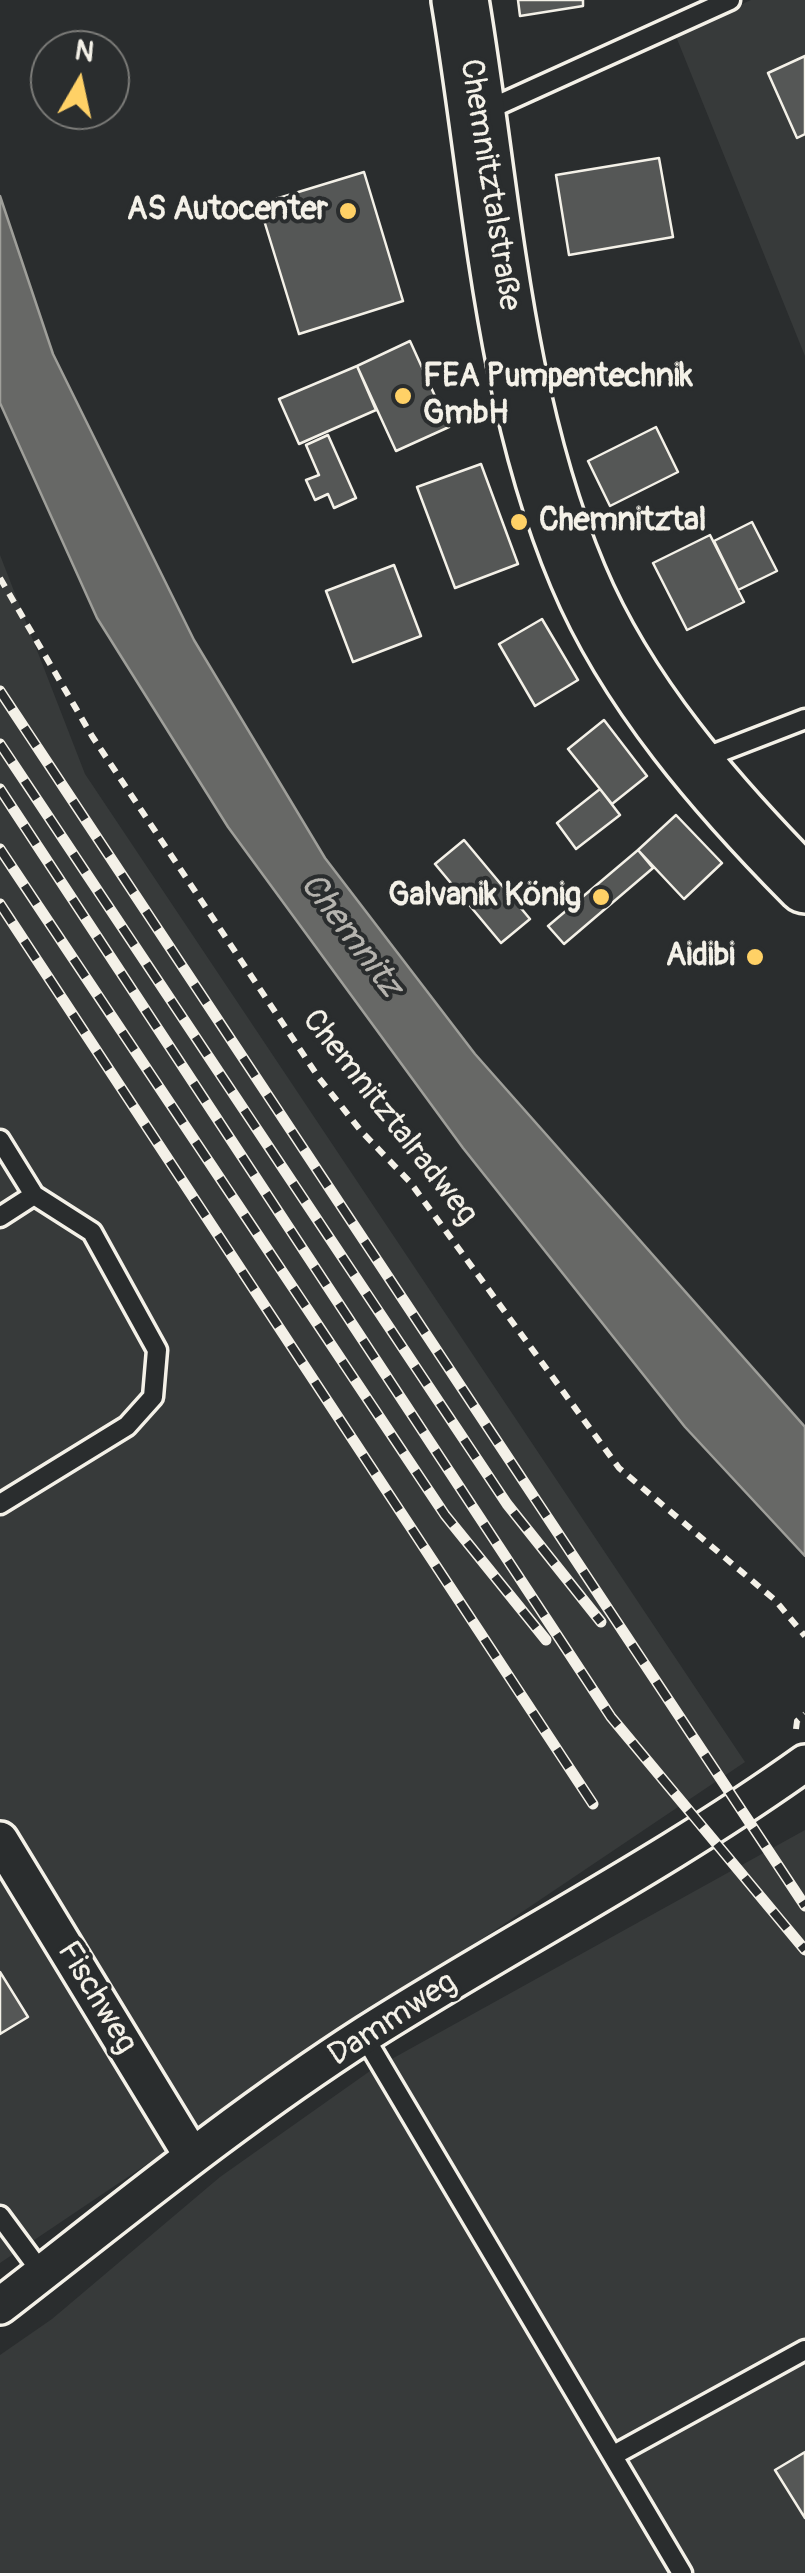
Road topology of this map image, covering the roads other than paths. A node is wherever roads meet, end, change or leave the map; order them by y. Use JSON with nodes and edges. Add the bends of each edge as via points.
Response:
{"nodes":[{"id":1,"x":460,"y":0,"type":"edge"},
{"id":2,"x":730,"y":0,"type":"edge"},
{"id":3,"x":479,"y":114,"type":"junction"},
{"id":4,"x":805,"y":719,"type":"edge"},
{"id":5,"x":694,"y":762,"type":"junction"},
{"id":6,"x":805,"y":886,"type":"edge"},
{"id":7,"x":0,"y":1140,"type":"edge"},
{"id":8,"x":34,"y":1195,"type":"junction"},
{"id":9,"x":0,"y":1217,"type":"edge"},
{"id":10,"x":0,"y":1504,"type":"edge"},
{"id":11,"x":805,"y":1762,"type":"edge"},
{"id":12,"x":0,"y":1840,"type":"edge"},
{"id":13,"x":364,"y":2036,"type":"junction"},
{"id":14,"x":192,"y":2156,"type":"junction"},
{"id":15,"x":0,"y":2216,"type":"edge"},
{"id":16,"x":42,"y":2274,"type":"junction"},
{"id":17,"x":0,"y":2306,"type":"edge"},
{"id":18,"x":805,"y":2350,"type":"edge"},
{"id":19,"x":614,"y":2455,"type":"junction"},
{"id":20,"x":682,"y":2573,"type":"edge"}],
"edges":[{"from":1,"to":3,"type":"main road","name":"Chemnitztalstraße"},
{"from":2,"to":3,"type":"lane"},
{"from":3,"to":5,"type":"main road","name":"Chemnitztalstraße","via":[[510,322],[554,511],[578,579],[626,667]]},
{"from":4,"to":5,"type":"lane"},
{"from":5,"to":6,"type":"main road","name":"Chemnitztalstraße"},
{"from":7,"to":8,"type":"lane"},
{"from":8,"to":9,"type":"lane"},
{"from":8,"to":10,"type":"lane","via":[[92,1232],[157,1350],[152,1397],[127,1426]]},
{"from":11,"to":13,"type":"street","name":"Dammweg","via":[[716,1824]]},
{"from":12,"to":14,"type":"street","name":"Fischweg"},
{"from":13,"to":14,"type":"street","name":"Dammweg"},
{"from":13,"to":19,"type":"lane"},
{"from":14,"to":16,"type":"street","name":"Dammweg"},
{"from":15,"to":16,"type":"lane"},
{"from":16,"to":17,"type":"street","name":"Dammweg"},
{"from":18,"to":19,"type":"lane"},
{"from":19,"to":20,"type":"lane"}]}
